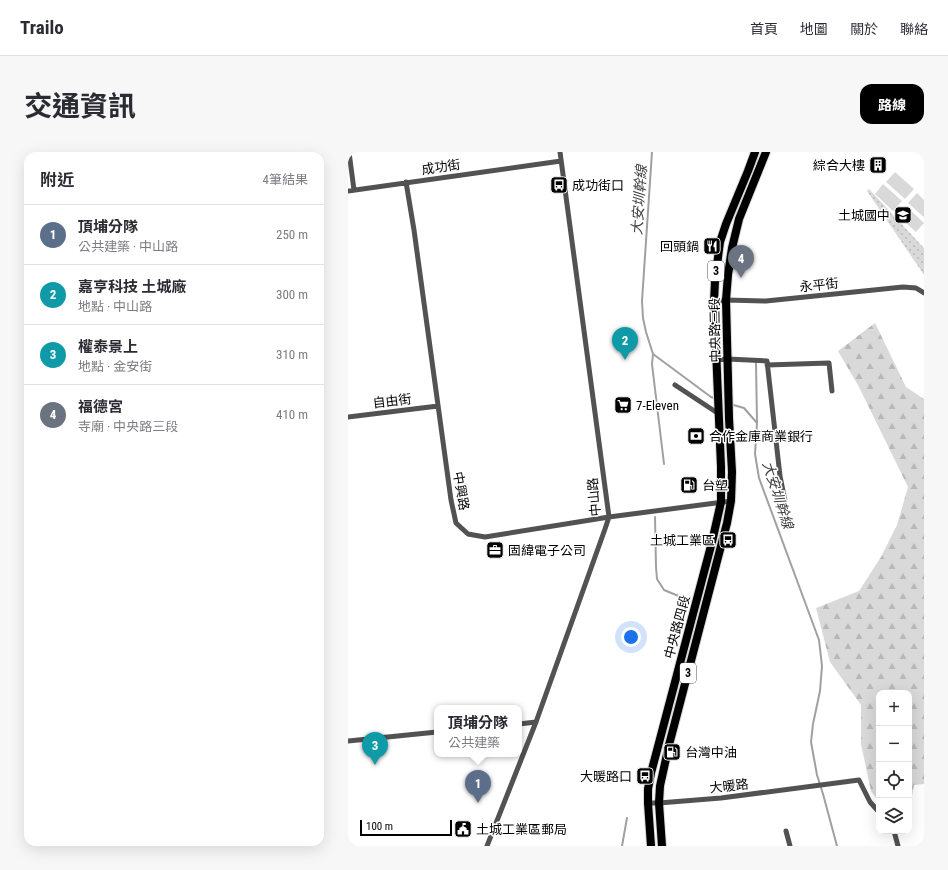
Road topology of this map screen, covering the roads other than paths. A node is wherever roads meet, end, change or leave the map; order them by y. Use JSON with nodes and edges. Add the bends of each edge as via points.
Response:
{"nodes":[{"id":1,"x":349,"y":152,"type":"edge"},
{"id":2,"x":560,"y":152,"type":"edge"},
{"id":3,"x":755,"y":152,"type":"edge"},
{"id":4,"x":766,"y":152,"type":"edge"},
{"id":5,"x":561,"y":161,"type":"junction"},
{"id":6,"x":406,"y":182,"type":"junction"},
{"id":7,"x":354,"y":190,"type":"junction"},
{"id":8,"x":348,"y":191,"type":"edge"},
{"id":9,"x":924,"y":293,"type":"edge"},
{"id":10,"x":726,"y":300,"type":"junction"},
{"id":11,"x":714,"y":302,"type":"junction"},
{"id":12,"x":728,"y":359,"type":"junction"},
{"id":13,"x":716,"y":360,"type":"junction"},
{"id":14,"x":767,"y":365,"type":"junction"},
{"id":15,"x":675,"y":385,"type":"dead end"},
{"id":16,"x":832,"y":391,"type":"dead end"},
{"id":17,"x":438,"y":406,"type":"junction"},
{"id":18,"x":719,"y":414,"type":"junction"},
{"id":19,"x":348,"y":417,"type":"edge"},
{"id":20,"x":729,"y":418,"type":"joint"},
{"id":21,"x":732,"y":501,"type":"junction"},
{"id":22,"x":785,"y":501,"type":"dead end"},
{"id":23,"x":721,"y":502,"type":"junction"},
{"id":24,"x":609,"y":517,"type":"junction"},
{"id":25,"x":536,"y":722,"type":"junction"},
{"id":26,"x":522,"y":724,"type":"edge"},
{"id":27,"x":434,"y":732,"type":"edge"},
{"id":28,"x":348,"y":741,"type":"edge"},
{"id":29,"x":648,"y":803,"type":"junction"},
{"id":30,"x":660,"y":804,"type":"junction"},
{"id":31,"x":876,"y":809,"type":"edge"},
{"id":32,"x":786,"y":832,"type":"dead end"},
{"id":33,"x":895,"y":834,"type":"edge"},
{"id":34,"x":487,"y":846,"type":"edge"},
{"id":35,"x":651,"y":846,"type":"edge"},
{"id":36,"x":662,"y":846,"type":"edge"},
{"id":37,"x":790,"y":846,"type":"edge"},
{"id":38,"x":898,"y":846,"type":"edge"}],
"edges":[{"from":1,"to":7,"type":"street"},
{"from":2,"to":5,"type":"street","name":"中山路"},
{"from":3,"to":11,"type":"main road","name":"中央路三段","number":"3","via":[[720,242]]},
{"from":4,"to":10,"type":"main road","name":"中央路三段","number":"3","via":[[735,233]]},
{"from":5,"to":6,"type":"street","name":"成功街"},
{"from":5,"to":24,"type":"street","name":"中山路"},
{"from":6,"to":7,"type":"street","name":"成功街"},
{"from":6,"to":17,"type":"street","name":"中興路"},
{"from":7,"to":8,"type":"street","name":"成功街"},
{"from":9,"to":10,"type":"street","name":"永平街","via":[[916,288],[903,287],[766,301]]},
{"from":10,"to":11,"type":"street","name":"永平街"},
{"from":10,"to":12,"type":"main road","name":"中央路三段","number":"3"},
{"from":11,"to":13,"type":"main road","name":"中央路三段","number":"3"},
{"from":12,"to":13,"type":"street"},
{"from":12,"to":14,"type":"street","via":[[767,361]]},
{"from":12,"to":20,"type":"main road","name":"中央路三段","number":"3"},
{"from":13,"to":18,"type":"main road","name":"中央路三段","number":"3"},
{"from":14,"to":16,"type":"street","via":[[829,363]]},
{"from":14,"to":22,"type":"street"},
{"from":15,"to":18,"type":"street"},
{"from":17,"to":19,"type":"street","name":"自由街"},
{"from":17,"to":24,"type":"street","name":"中興路","via":[[456,523],[468,534],[485,537]]},
{"from":18,"to":23,"type":"main road","name":"中央路四段","number":"3"},
{"from":20,"to":21,"type":"main road","name":"中央路四段","number":"3"},
{"from":21,"to":23,"type":"street","name":"中興路"},
{"from":21,"to":30,"type":"main road","name":"中央路四段","number":"3","via":[[669,745],[660,786]]},
{"from":23,"to":24,"type":"street","name":"中興路"},
{"from":23,"to":29,"type":"main road","name":"中央路四段","number":"3","via":[[651,773]]},
{"from":24,"to":25,"type":"street","name":"中山路"},
{"from":25,"to":26,"type":"street"},
{"from":25,"to":34,"type":"street","name":"中山路"},
{"from":27,"to":28,"type":"street"},
{"from":29,"to":30,"type":"street","name":"大暖路"},
{"from":29,"to":35,"type":"main road","name":"中央路四段","number":"3"},
{"from":30,"to":31,"type":"street","name":"大暖路","via":[[859,780]]},
{"from":30,"to":36,"type":"main road","name":"中央路四段","number":"3"},
{"from":32,"to":37,"type":"street"},
{"from":33,"to":38,"type":"street"}]}
